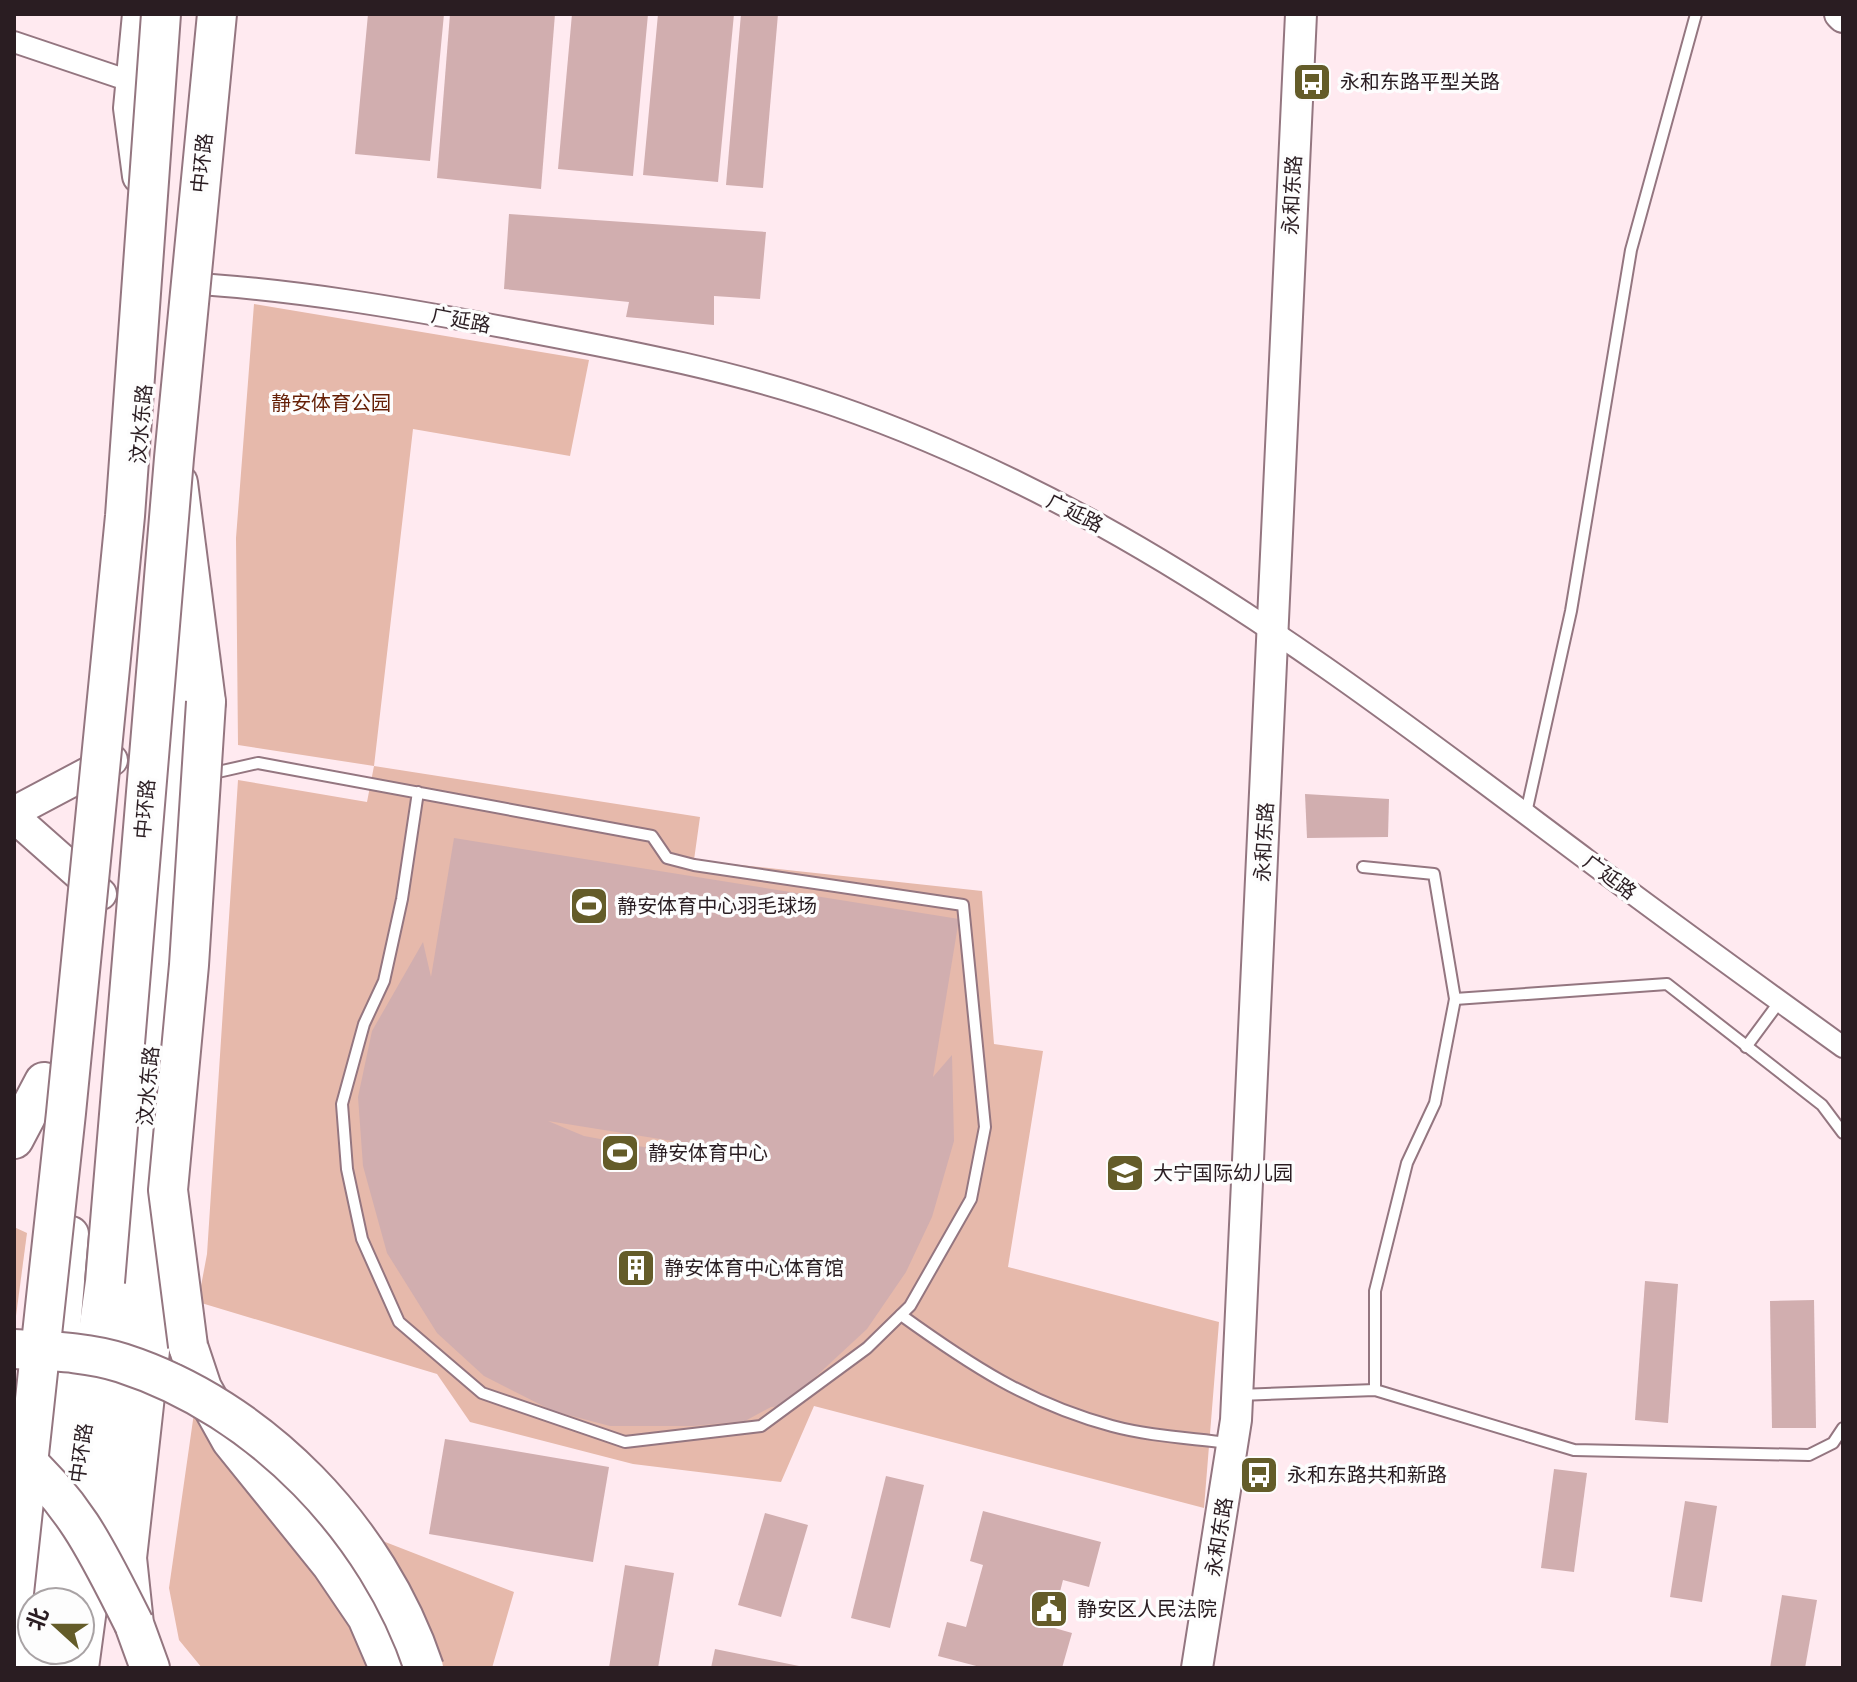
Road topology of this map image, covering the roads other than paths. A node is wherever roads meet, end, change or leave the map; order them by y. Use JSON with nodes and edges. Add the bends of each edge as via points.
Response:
{"nodes":[{"id":1,"x":140,"y":14,"type":"edge"},
{"id":2,"x":161,"y":14,"type":"edge"},
{"id":3,"x":179,"y":14,"type":"edge"},
{"id":4,"x":203,"y":14,"type":"edge"},
{"id":5,"x":217,"y":14,"type":"edge"},
{"id":6,"x":233,"y":14,"type":"edge"},
{"id":7,"x":1301,"y":14,"type":"edge"},
{"id":8,"x":1696,"y":14,"type":"edge"},
{"id":9,"x":14,"y":42,"type":"edge"},
{"id":10,"x":133,"y":82,"type":"junction"},
{"id":11,"x":164,"y":281,"type":"junction"},
{"id":12,"x":174,"y":458,"type":"junction"},
{"id":13,"x":141,"y":509,"type":"junction"},
{"id":14,"x":1274,"y":629,"type":"junction"},
{"id":15,"x":112,"y":760,"type":"junction"},
{"id":16,"x":172,"y":783,"type":"junction"},
{"id":17,"x":418,"y":792,"type":"junction"},
{"id":18,"x":14,"y":814,"type":"edge"},
{"id":19,"x":1526,"y":814,"type":"junction"},
{"id":20,"x":1363,"y":867,"type":"dead end"},
{"id":21,"x":101,"y":894,"type":"junction"},
{"id":22,"x":1455,"y":999,"type":"junction"},
{"id":23,"x":1780,"y":1001,"type":"junction"},
{"id":24,"x":1746,"y":1047,"type":"junction"},
{"id":25,"x":1843,"y":1047,"type":"edge"},
{"id":26,"x":83,"y":1095,"type":"junction"},
{"id":27,"x":1843,"y":1133,"type":"edge"},
{"id":28,"x":14,"y":1139,"type":"edge"},
{"id":29,"x":168,"y":1190,"type":"junction"},
{"id":30,"x":901,"y":1315,"type":"junction"},
{"id":31,"x":14,"y":1349,"type":"edge"},
{"id":32,"x":1375,"y":1390,"type":"junction"},
{"id":33,"x":1237,"y":1395,"type":"junction"},
{"id":34,"x":1843,"y":1428,"type":"edge"},
{"id":35,"x":1233,"y":1444,"type":"junction"},
{"id":36,"x":14,"y":1451,"type":"edge"},
{"id":37,"x":14,"y":1494,"type":"edge"},
{"id":38,"x":34,"y":1586,"type":"edge"},
{"id":39,"x":55,"y":1586,"type":"edge"},
{"id":40,"x":62,"y":1586,"type":"edge"},
{"id":41,"x":14,"y":1593,"type":"edge"},
{"id":42,"x":134,"y":1624,"type":"junction"},
{"id":43,"x":81,"y":1668,"type":"edge"},
{"id":44,"x":150,"y":1668,"type":"edge"},
{"id":45,"x":389,"y":1668,"type":"edge"},
{"id":46,"x":424,"y":1668,"type":"edge"},
{"id":47,"x":1197,"y":1668,"type":"edge"}],
"edges":[{"from":1,"to":10,"type":"main road","name":"汶水东路"},
{"from":2,"to":13,"type":"highway","bridge":true},
{"from":3,"to":11,"type":"main road","name":"汶水东路"},
{"from":4,"to":11,"type":"main road","name":"汶水东路"},
{"from":5,"to":12,"type":"highway","name":"中环路","bridge":true},
{"from":6,"to":11,"type":"main road","name":"汶水东路","via":[[222,130]]},
{"from":7,"to":14,"type":"street","name":"永和东路"},
{"from":8,"to":19,"type":"lane","via":[[1631,250],[1571,611]]},
{"from":9,"to":10,"type":"street"},
{"from":10,"to":11,"type":"main road","name":"汶水东路","via":[[131,108]]},
{"from":11,"to":13,"type":"main road","name":"汶水东路"},
{"from":11,"to":14,"type":"street","name":"广延路","via":[[242,286],[429,313],[735,376],[836,406],[958,454],[1099,524]]},
{"from":11,"to":15,"type":"main road","name":"汶水东路"},
{"from":12,"to":29,"type":"highway","bridge":true,"via":[[206,702]]},
{"from":12,"to":40,"type":"highway","name":"中环路","bridge":true,"via":[[105,1282]]},
{"from":13,"to":16,"type":"main road","name":"汶水东路","via":[[181,680]]},
{"from":13,"to":28,"type":"highway","bridge":true,"via":[[112,588],[66,1030]]},
{"from":13,"to":39,"type":"main road","name":"汶水东路","via":[[80,1387]]},
{"from":13,"to":41,"type":"highway","bridge":true},
{"from":14,"to":19,"type":"street","name":"广延路"},
{"from":14,"to":33,"type":"street","name":"永和东路"},
{"from":15,"to":18,"type":"street"},
{"from":15,"to":21,"type":"main road","name":"汶水东路"},
{"from":16,"to":17,"type":"lane","via":[[258,763]]},
{"from":16,"to":43,"type":"main road","name":"汶水东路","via":[[118,1394]]},
{"from":17,"to":30,"type":"lane","via":[[652,836],[667,858],[694,865],[963,905],[985,1127],[971,1199]]},
{"from":17,"to":30,"type":"lane","via":[[384,981],[364,1024],[342,1104],[347,1169],[362,1239],[399,1322],[482,1393],[625,1442],[761,1426],[856,1356]]},
{"from":18,"to":21,"type":"street"},
{"from":19,"to":23,"type":"street","name":"广延路"},
{"from":20,"to":22,"type":"lane","via":[[1434,874]]},
{"from":21,"to":26,"type":"main road","name":"汶水东路"},
{"from":22,"to":24,"type":"lane","via":[[1667,984]]},
{"from":22,"to":32,"type":"lane","via":[[1435,1103],[1407,1163],[1375,1291]]},
{"from":23,"to":24,"type":"lane"},
{"from":23,"to":25,"type":"street","name":"广延路"},
{"from":24,"to":27,"type":"lane","via":[[1822,1105]]},
{"from":26,"to":37,"type":"main road","name":"汶水东路","via":[[40,1215]]},
{"from":26,"to":38,"type":"main road","name":"汶水东路","via":[[57,1399]]},
{"from":29,"to":42,"type":"highway","bridge":true,"via":[[127,1558]]},
{"from":29,"to":45,"type":"highway","bridge":true,"via":[[188,1346],[202,1388],[231,1440],[367,1617]]},
{"from":30,"to":35,"type":"lane","via":[[978,1370],[1039,1402],[1114,1427]]},
{"from":31,"to":46,"type":"highway","bridge":true,"via":[[121,1363],[242,1422],[329,1504],[373,1562]]},
{"from":32,"to":33,"type":"lane"},
{"from":32,"to":34,"type":"lane","via":[[1574,1450],[1809,1455],[1833,1443]]},
{"from":33,"to":35,"type":"street","name":"永和东路"},
{"from":35,"to":47,"type":"street","name":"永和东路"},
{"from":36,"to":42,"type":"highway","bridge":true,"via":[[47,1479],[84,1526]]},
{"from":42,"to":44,"type":"highway"}]}
